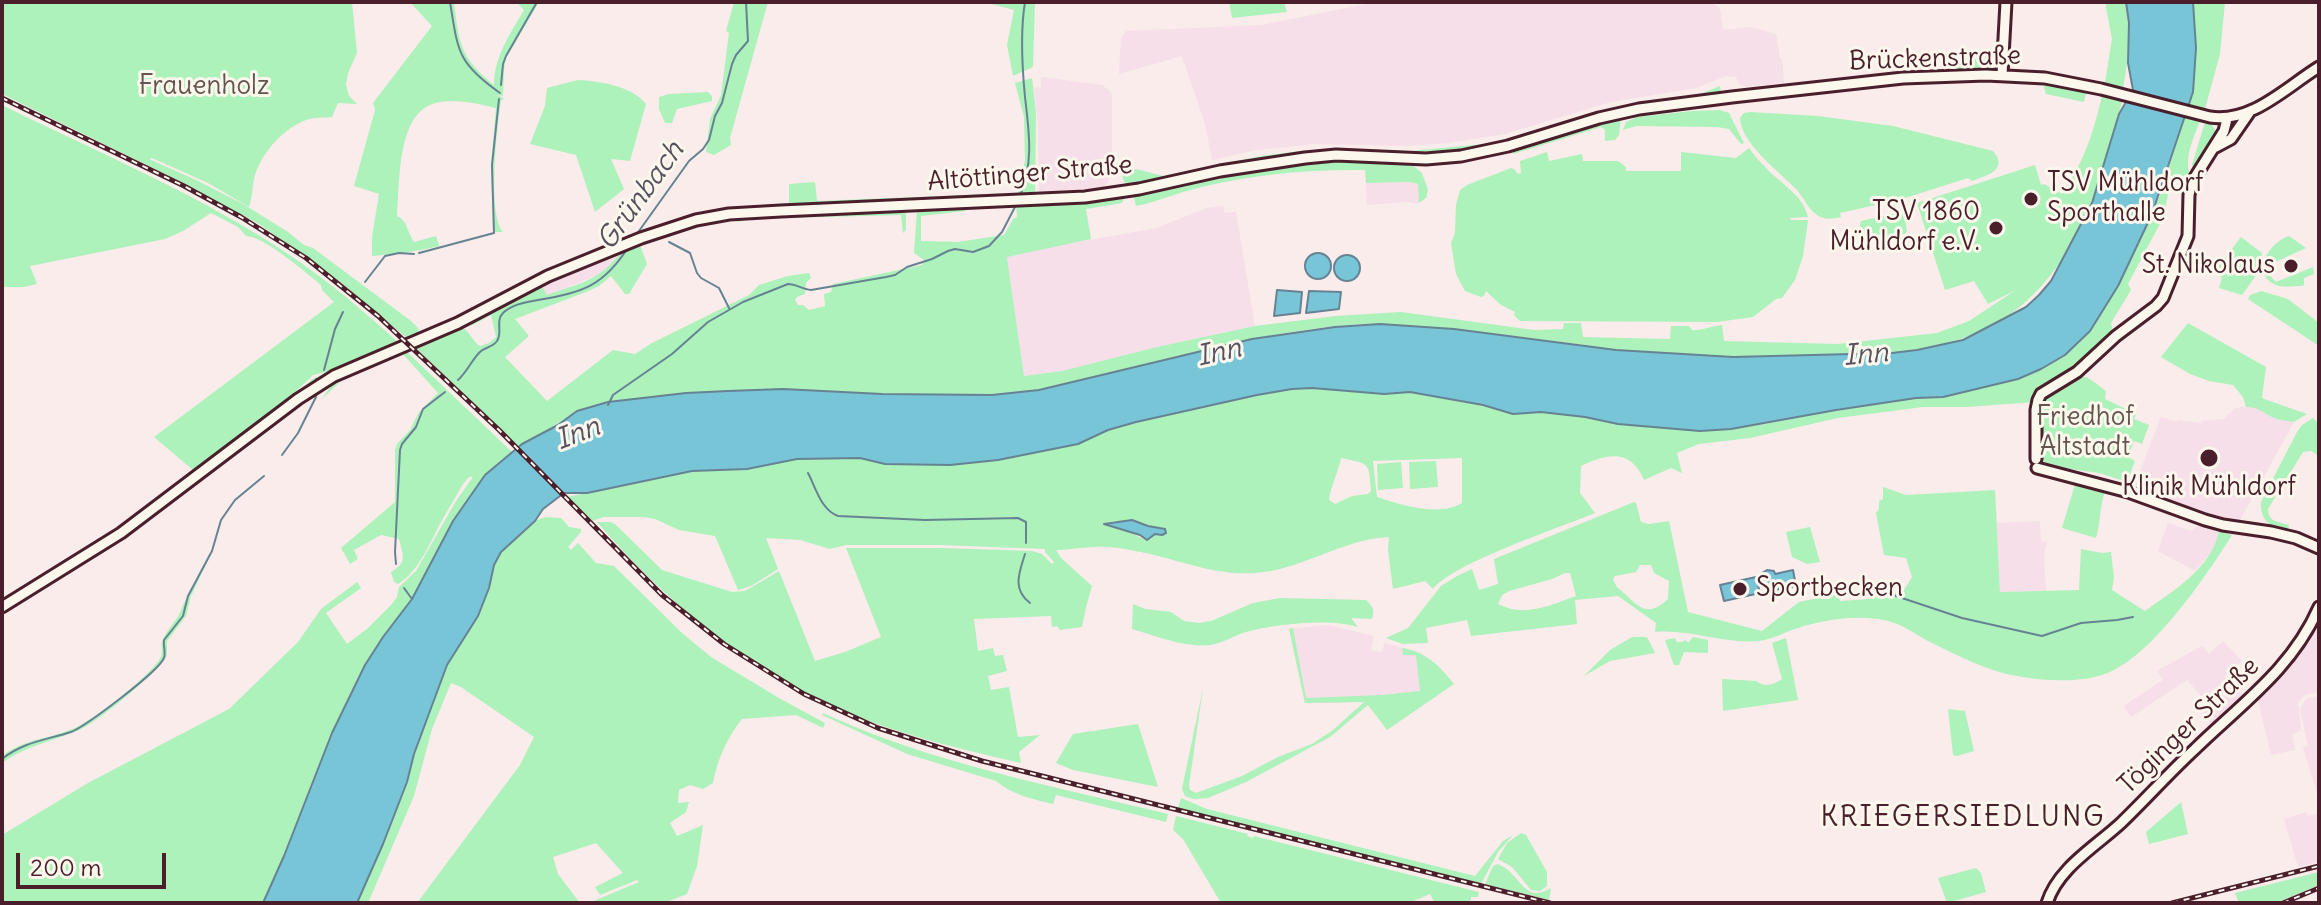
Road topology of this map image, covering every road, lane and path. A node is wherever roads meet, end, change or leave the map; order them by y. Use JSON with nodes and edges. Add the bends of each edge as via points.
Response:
{"nodes":[{"id":1,"x":2006,"y":2,"type":"edge"},
{"id":2,"x":2002,"y":53,"type":"junction"},
{"id":3,"x":2319,"y":67,"type":"edge"},
{"id":4,"x":1986,"y":75,"type":"junction"},
{"id":5,"x":2002,"y":75,"type":"junction"},
{"id":6,"x":2022,"y":75,"type":"junction"},
{"id":7,"x":1732,"y":97,"type":"joint"},
{"id":8,"x":2249,"y":113,"type":"junction"},
{"id":9,"x":2209,"y":117,"type":"junction"},
{"id":10,"x":2229,"y":119,"type":"junction"},
{"id":11,"x":2227,"y":135,"type":"junction"},
{"id":12,"x":2319,"y":548,"type":"edge"},
{"id":13,"x":2,"y":607,"type":"edge"},
{"id":14,"x":2319,"y":607,"type":"edge"},
{"id":15,"x":2047,"y":903,"type":"edge"}],
"edges":[{"from":1,"to":2,"type":"main road"},
{"from":2,"to":4,"type":"main road"},
{"from":2,"to":5,"type":"main road"},
{"from":2,"to":6,"type":"main road"},
{"from":3,"to":8,"type":"main road"},
{"from":4,"to":5,"type":"main road","name":"Brückenstraße"},
{"from":4,"to":7,"type":"main road","name":"Brückenstraße","via":[[1903,78]]},
{"from":5,"to":6,"type":"main road","name":"Brückenstraße"},
{"from":6,"to":9,"type":"main road","name":"Brückenstraße"},
{"from":7,"to":13,"type":"main road","name":"Altöttinger Straße","via":[[1631,111],[1461,156],[1336,155],[1085,197],[729,214],[679,225],[548,276],[458,323],[334,376],[121,533]]},
{"from":8,"to":10,"type":"main road"},
{"from":8,"to":11,"type":"main road"},
{"from":9,"to":10,"type":"main road","name":"Brückenstraße"},
{"from":9,"to":11,"type":"main road"},
{"from":10,"to":11,"type":"main road"},
{"from":11,"to":12,"type":"main road","via":[[2192,182],[2188,236],[2163,298],[2077,372],[2041,394],[2036,410],[2041,465],[2205,520],[2296,538]]},
{"from":14,"to":15,"type":"main road","name":"Töginger Straße","via":[[2299,643],[2261,689],[2063,875]]}]}
